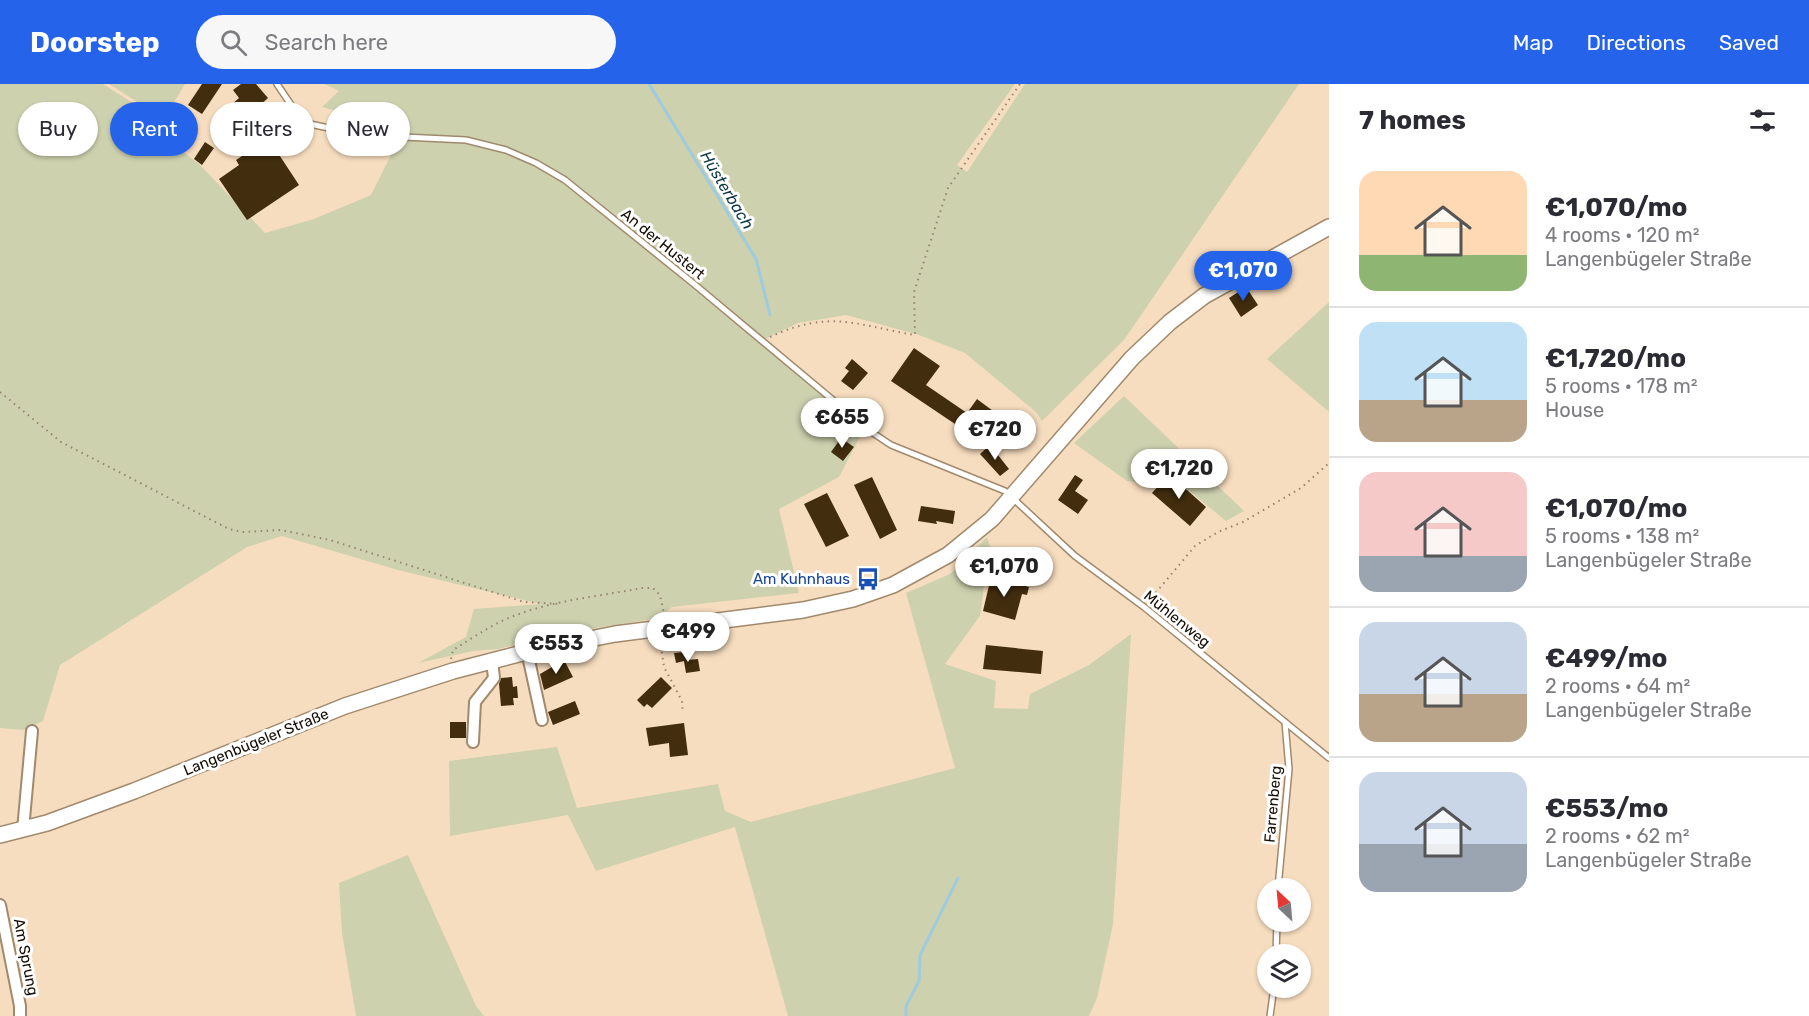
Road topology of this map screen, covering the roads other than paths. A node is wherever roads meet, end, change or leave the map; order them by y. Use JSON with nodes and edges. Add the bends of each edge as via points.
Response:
{"nodes":[{"id":1,"x":277,"y":84,"type":"edge"},
{"id":2,"x":1329,"y":227,"type":"edge"},
{"id":3,"x":1013,"y":496,"type":"junction"},
{"id":4,"x":527,"y":651,"type":"junction"},
{"id":5,"x":492,"y":661,"type":"junction"},
{"id":6,"x":542,"y":720,"type":"dead end"},
{"id":7,"x":1285,"y":722,"type":"junction"},
{"id":8,"x":32,"y":731,"type":"dead end"},
{"id":9,"x":473,"y":742,"type":"dead end"},
{"id":10,"x":1329,"y":758,"type":"edge"},
{"id":11,"x":22,"y":830,"type":"junction"},
{"id":12,"x":0,"y":835,"type":"edge"},
{"id":13,"x":1279,"y":878,"type":"edge"},
{"id":14,"x":0,"y":905,"type":"edge"},
{"id":15,"x":1272,"y":998,"type":"edge"},
{"id":16,"x":20,"y":1016,"type":"edge"},
{"id":17,"x":1270,"y":1016,"type":"edge"}],
"edges":[{"from":1,"to":3,"type":"lane","name":"An der Hustert","via":[[300,118],[310,124],[385,140],[466,140],[536,162],[565,180],[870,431],[891,445]]},
{"from":2,"to":3,"type":"main road","name":"Langenbügeler Straße","via":[[1214,291],[1170,322],[1132,358]]},
{"from":3,"to":4,"type":"main road","name":"Langenbügeler Straße","via":[[948,555],[893,585],[853,599]]},
{"from":3,"to":7,"type":"lane","name":"Mühlenweg","via":[[1074,556],[1144,607]]},
{"from":4,"to":5,"type":"main road","name":"Langenbügeler Straße"},
{"from":4,"to":6,"type":"street"},
{"from":5,"to":9,"type":"street","via":[[494,678],[475,702]]},
{"from":5,"to":11,"type":"main road","name":"Langenbügeler Straße","via":[[345,706],[134,791]]},
{"from":7,"to":10,"type":"lane","name":"Mühlenweg"},
{"from":7,"to":13,"type":"lane","name":"Farrenberg","via":[[1289,769]]},
{"from":8,"to":11,"type":"street"},
{"from":11,"to":12,"type":"main road","name":"Langenbügeler Straße"},
{"from":14,"to":16,"type":"street","name":"Am Sprung"},
{"from":15,"to":17,"type":"lane"}]}
